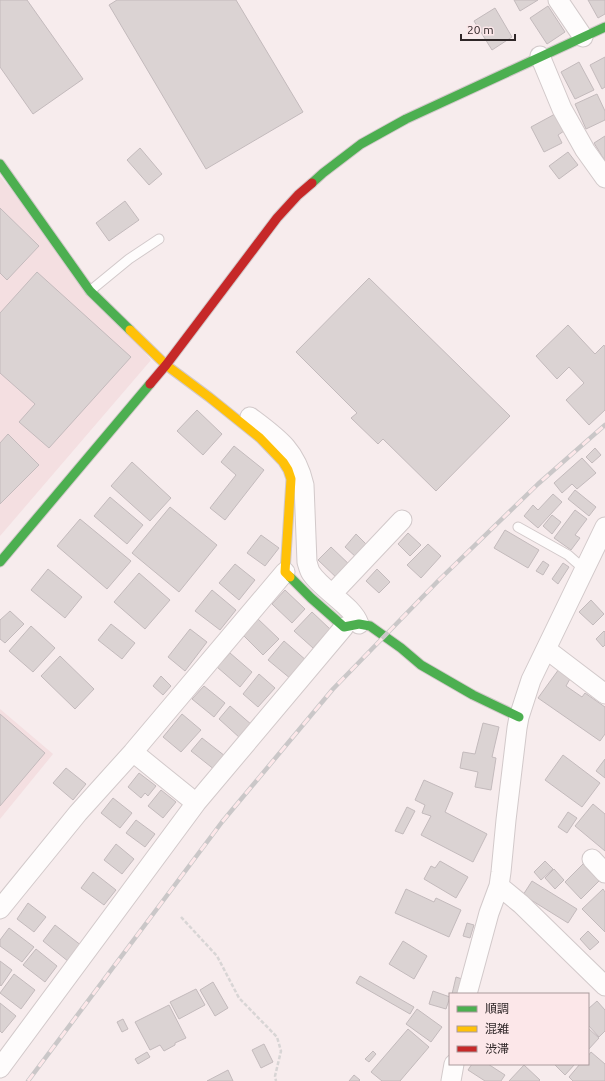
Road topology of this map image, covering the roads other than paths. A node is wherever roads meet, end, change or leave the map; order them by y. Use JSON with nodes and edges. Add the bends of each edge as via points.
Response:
{"nodes":[{"id":1,"x":558,"y":0,"type":"edge"},
{"id":2,"x":605,"y":27,"type":"edge"},
{"id":3,"x":583,"y":37,"type":"junction"},
{"id":4,"x":540,"y":56,"type":"junction"},
{"id":5,"x":0,"y":164,"type":"edge"},
{"id":6,"x":605,"y":178,"type":"edge"},
{"id":7,"x":159,"y":239,"type":"dead end"},
{"id":8,"x":90,"y":291,"type":"junction"},
{"id":9,"x":166,"y":365,"type":"junction"},
{"id":10,"x":229,"y":414,"type":"junction"},
{"id":11,"x":402,"y":520,"type":"dead end"},
{"id":12,"x":518,"y":527,"type":"dead end"},
{"id":13,"x":605,"y":527,"type":"edge"},
{"id":14,"x":0,"y":562,"type":"edge"},
{"id":15,"x":584,"y":569,"type":"junction"},
{"id":16,"x":285,"y":572,"type":"junction"},
{"id":17,"x":332,"y":594,"type":"junction"},
{"id":18,"x":352,"y":625,"type":"junction"},
{"id":19,"x":546,"y":649,"type":"junction"},
{"id":20,"x":605,"y":694,"type":"edge"},
{"id":21,"x":519,"y":717,"type":"junction"},
{"id":22,"x":133,"y":752,"type":"junction"},
{"id":23,"x":196,"y":803,"type":"junction"},
{"id":24,"x":499,"y":886,"type":"junction"},
{"id":25,"x":0,"y":909,"type":"edge"},
{"id":26,"x":605,"y":986,"type":"edge"},
{"id":27,"x":467,"y":993,"type":"edge"},
{"id":28,"x":454,"y":1065,"type":"edge"},
{"id":29,"x":0,"y":1068,"type":"edge"},
{"id":30,"x":451,"y":1081,"type":"edge"}],
"edges":[{"from":1,"to":3,"type":"street"},
{"from":2,"to":3,"type":"street"},
{"from":3,"to":4,"type":"street"},
{"from":4,"to":6,"type":"street","via":[[562,108],[585,150]]},
{"from":4,"to":9,"type":"street","via":[[400,122],[361,144],[322,173],[298,194],[277,218]]},
{"from":5,"to":8,"type":"street"},
{"from":7,"to":8,"type":"lane","via":[[129,259]]},
{"from":8,"to":9,"type":"street"},
{"from":9,"to":10,"type":"street"},
{"from":9,"to":14,"type":"street"},
{"from":10,"to":16,"type":"street","via":[[269,446],[288,470],[291,479]]},
{"from":10,"to":17,"type":"street","via":[[248,416],[282,443],[295,459],[304,485],[306,562],[311,574]]},
{"from":11,"to":17,"type":"street"},
{"from":12,"to":15,"type":"lane","via":[[568,555]]},
{"from":13,"to":15,"type":"street"},
{"from":15,"to":19,"type":"street"},
{"from":16,"to":18,"type":"street","via":[[311,598]]},
{"from":16,"to":22,"type":"street"},
{"from":17,"to":18,"type":"street","via":[[355,616]]},
{"from":18,"to":21,"type":"street","via":[[370,626],[421,665],[473,695]]},
{"from":18,"to":23,"type":"street"},
{"from":19,"to":20,"type":"street"},
{"from":19,"to":21,"type":"street","via":[[531,680]]},
{"from":21,"to":24,"type":"street"},
{"from":22,"to":23,"type":"street"},
{"from":22,"to":25,"type":"street","via":[[78,813]]},
{"from":23,"to":29,"type":"street"},
{"from":24,"to":26,"type":"street","via":[[521,904]]},
{"from":24,"to":27,"type":"street"},
{"from":28,"to":30,"type":"street"}]}
